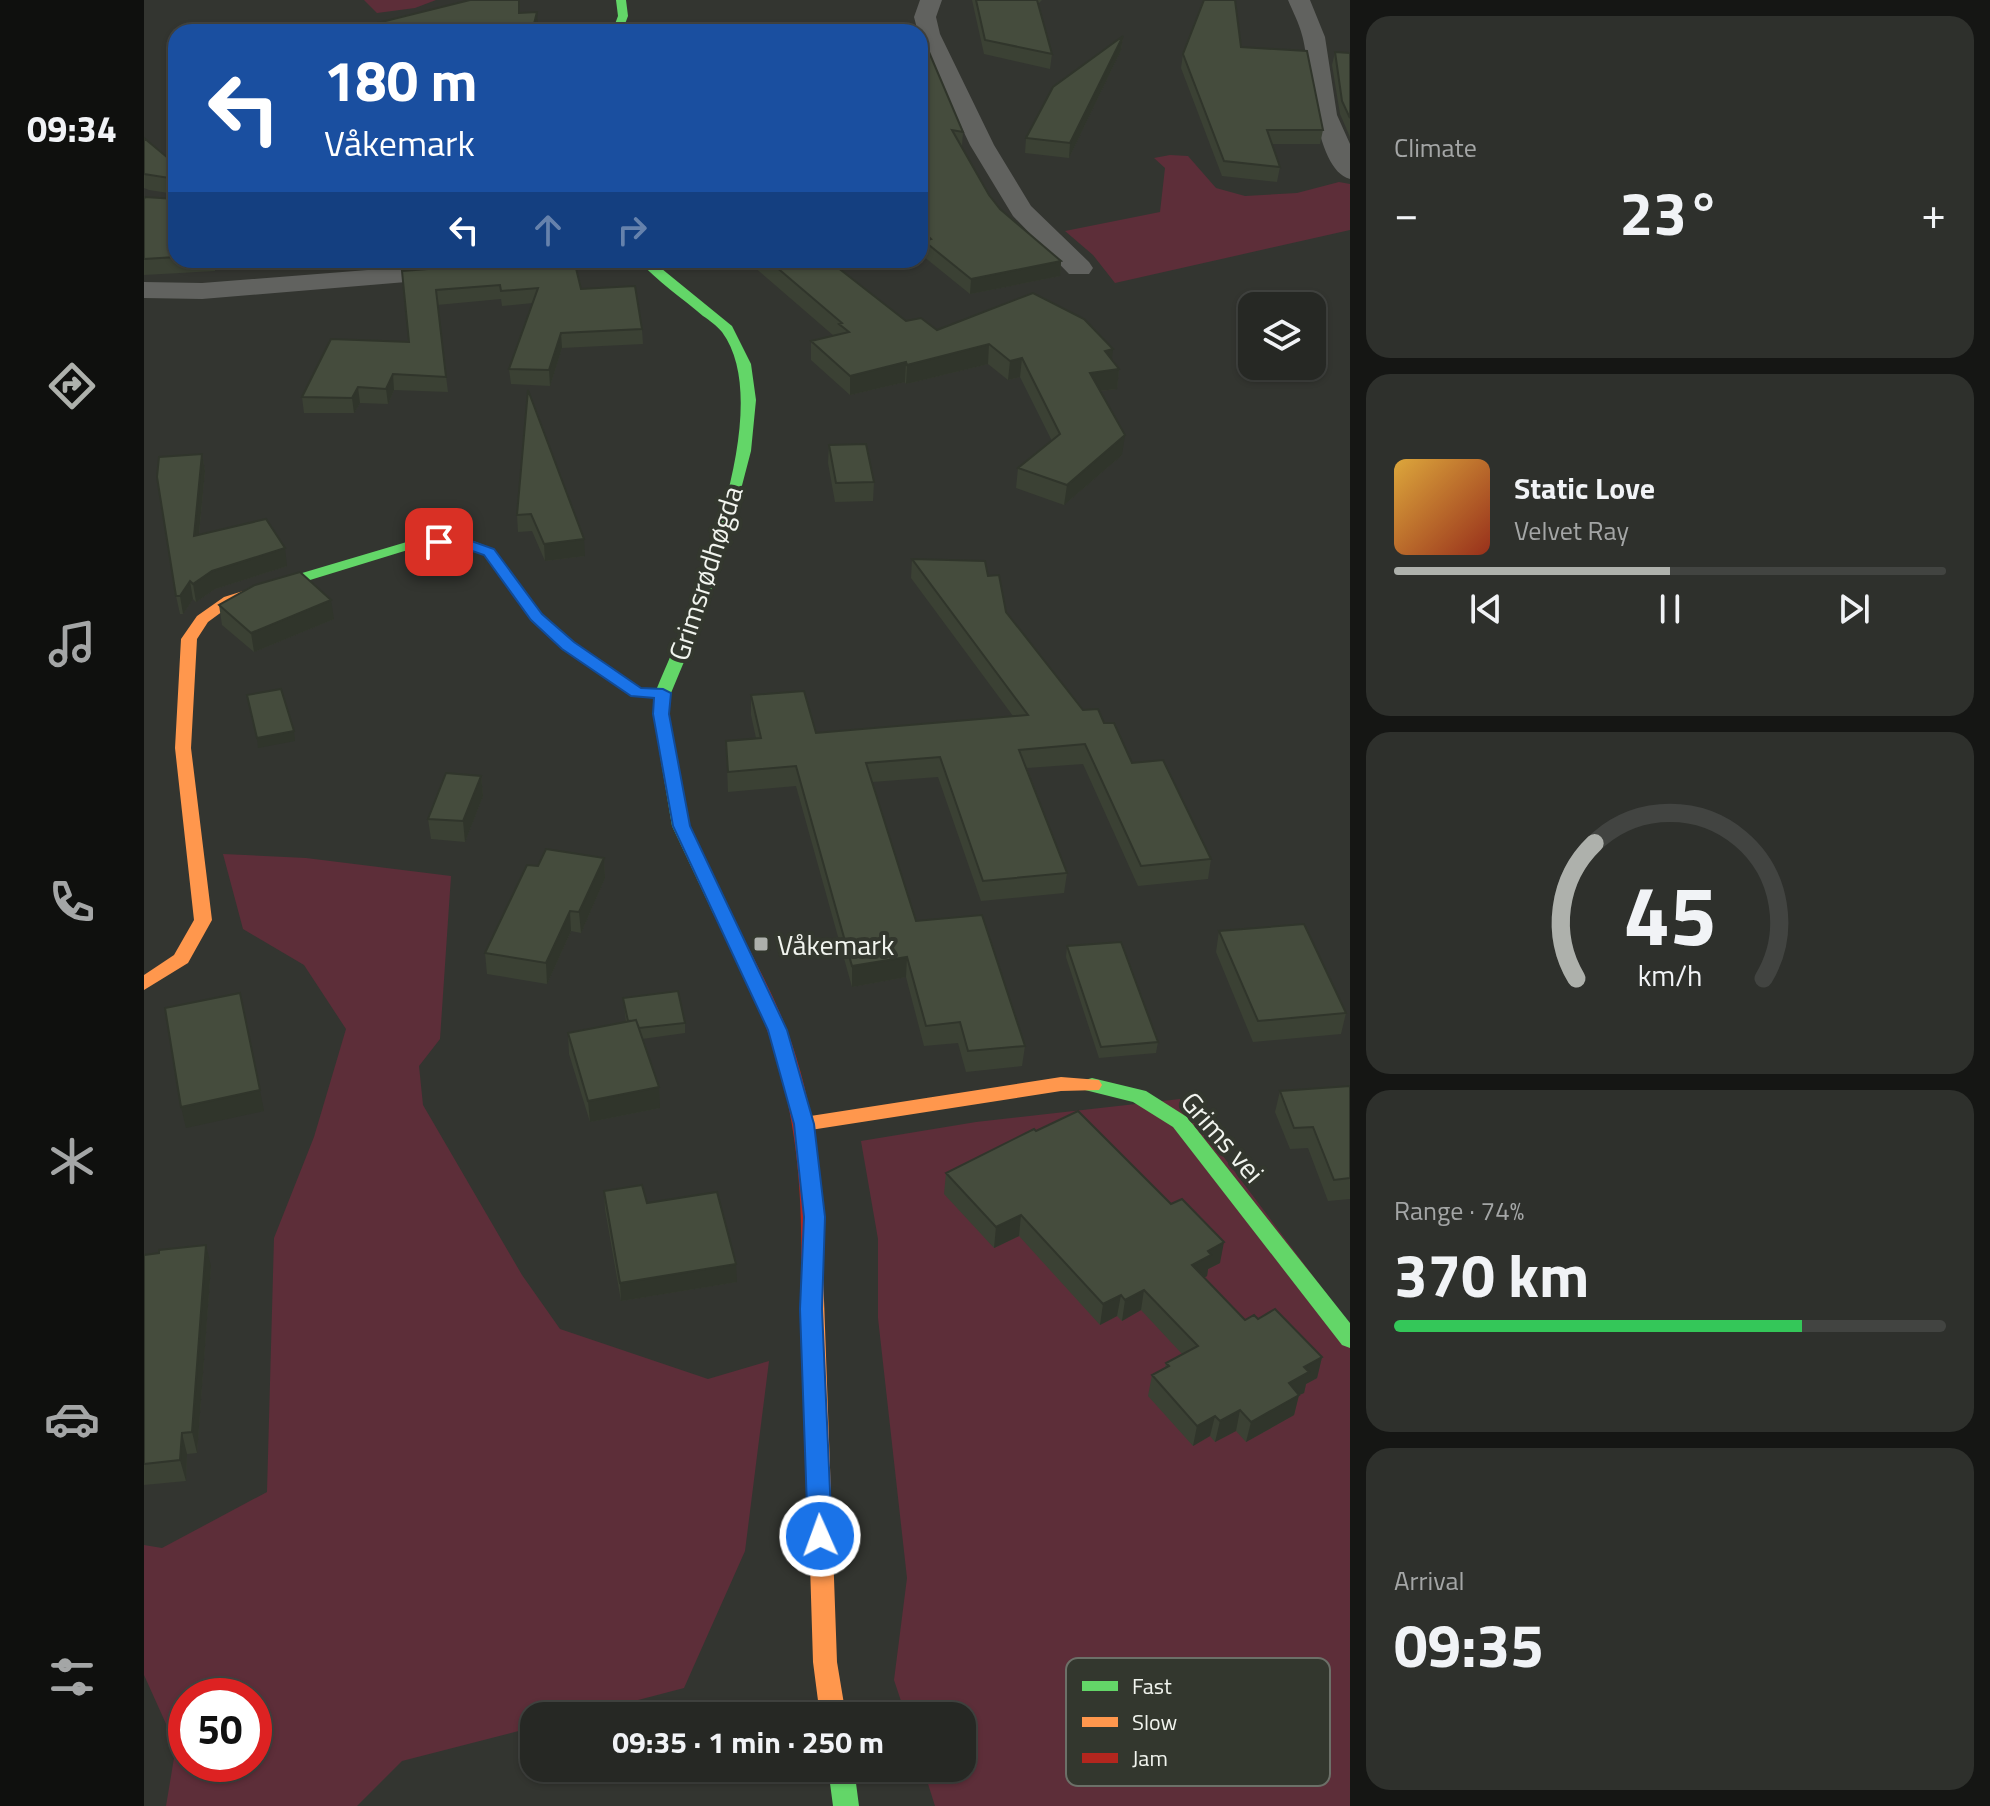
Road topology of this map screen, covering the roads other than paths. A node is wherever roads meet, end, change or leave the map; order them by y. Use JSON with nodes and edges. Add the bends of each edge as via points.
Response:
{"nodes":[{"id":1,"x":621,"y":0,"type":"edge"},
{"id":2,"x":931,"y":0,"type":"edge"},
{"id":3,"x":1299,"y":0,"type":"edge"},
{"id":4,"x":620,"y":24,"type":"edge"},
{"id":5,"x":927,"y":24,"type":"edge"},
{"id":6,"x":928,"y":29,"type":"edge"},
{"id":7,"x":1350,"y":171,"type":"edge"},
{"id":8,"x":503,"y":268,"type":"edge"},
{"id":9,"x":654,"y":268,"type":"edge"},
{"id":10,"x":1079,"y":268,"type":"dead end"},
{"id":11,"x":144,"y":290,"type":"edge"},
{"id":12,"x":663,"y":693,"type":"junction"},
{"id":13,"x":144,"y":984,"type":"edge"},
{"id":14,"x":804,"y":1124,"type":"junction"},
{"id":15,"x":1350,"y":1339,"type":"edge"},
{"id":16,"x":831,"y":1702,"type":"edge"},
{"id":17,"x":843,"y":1782,"type":"edge"},
{"id":18,"x":846,"y":1806,"type":"edge"}],
"edges":[{"from":1,"to":4,"type":"main road"},
{"from":2,"to":5,"type":"street"},
{"from":3,"to":7,"type":"street","via":[[1314,37],[1325,115]]},
{"from":6,"to":10,"type":"street","via":[[1020,209]]},
{"from":8,"to":11,"type":"street","via":[[202,291]]},
{"from":9,"to":12,"type":"main road","name":"Grimsrødhøgda","via":[[727,329],[744,364],[749,400],[744,451],[721,539]]},
{"from":12,"to":13,"type":"main road","via":[[637,693],[568,645],[537,617],[489,552],[463,542],[410,545],[220,605],[189,639],[186,672],[183,748],[203,920],[198,938],[185,954]]},
{"from":12,"to":14,"type":"main road","name":"Grimsrødhøgda","via":[[661,714],[681,826],[777,1030]]},
{"from":14,"to":15,"type":"main road","name":"Grims vei","via":[[1061,1084],[1138,1093],[1180,1122]]},
{"from":14,"to":16,"type":"main road","name":"Grimsrødhøgda","via":[[814,1217],[811,1309]]},
{"from":17,"to":18,"type":"main road"}]}
